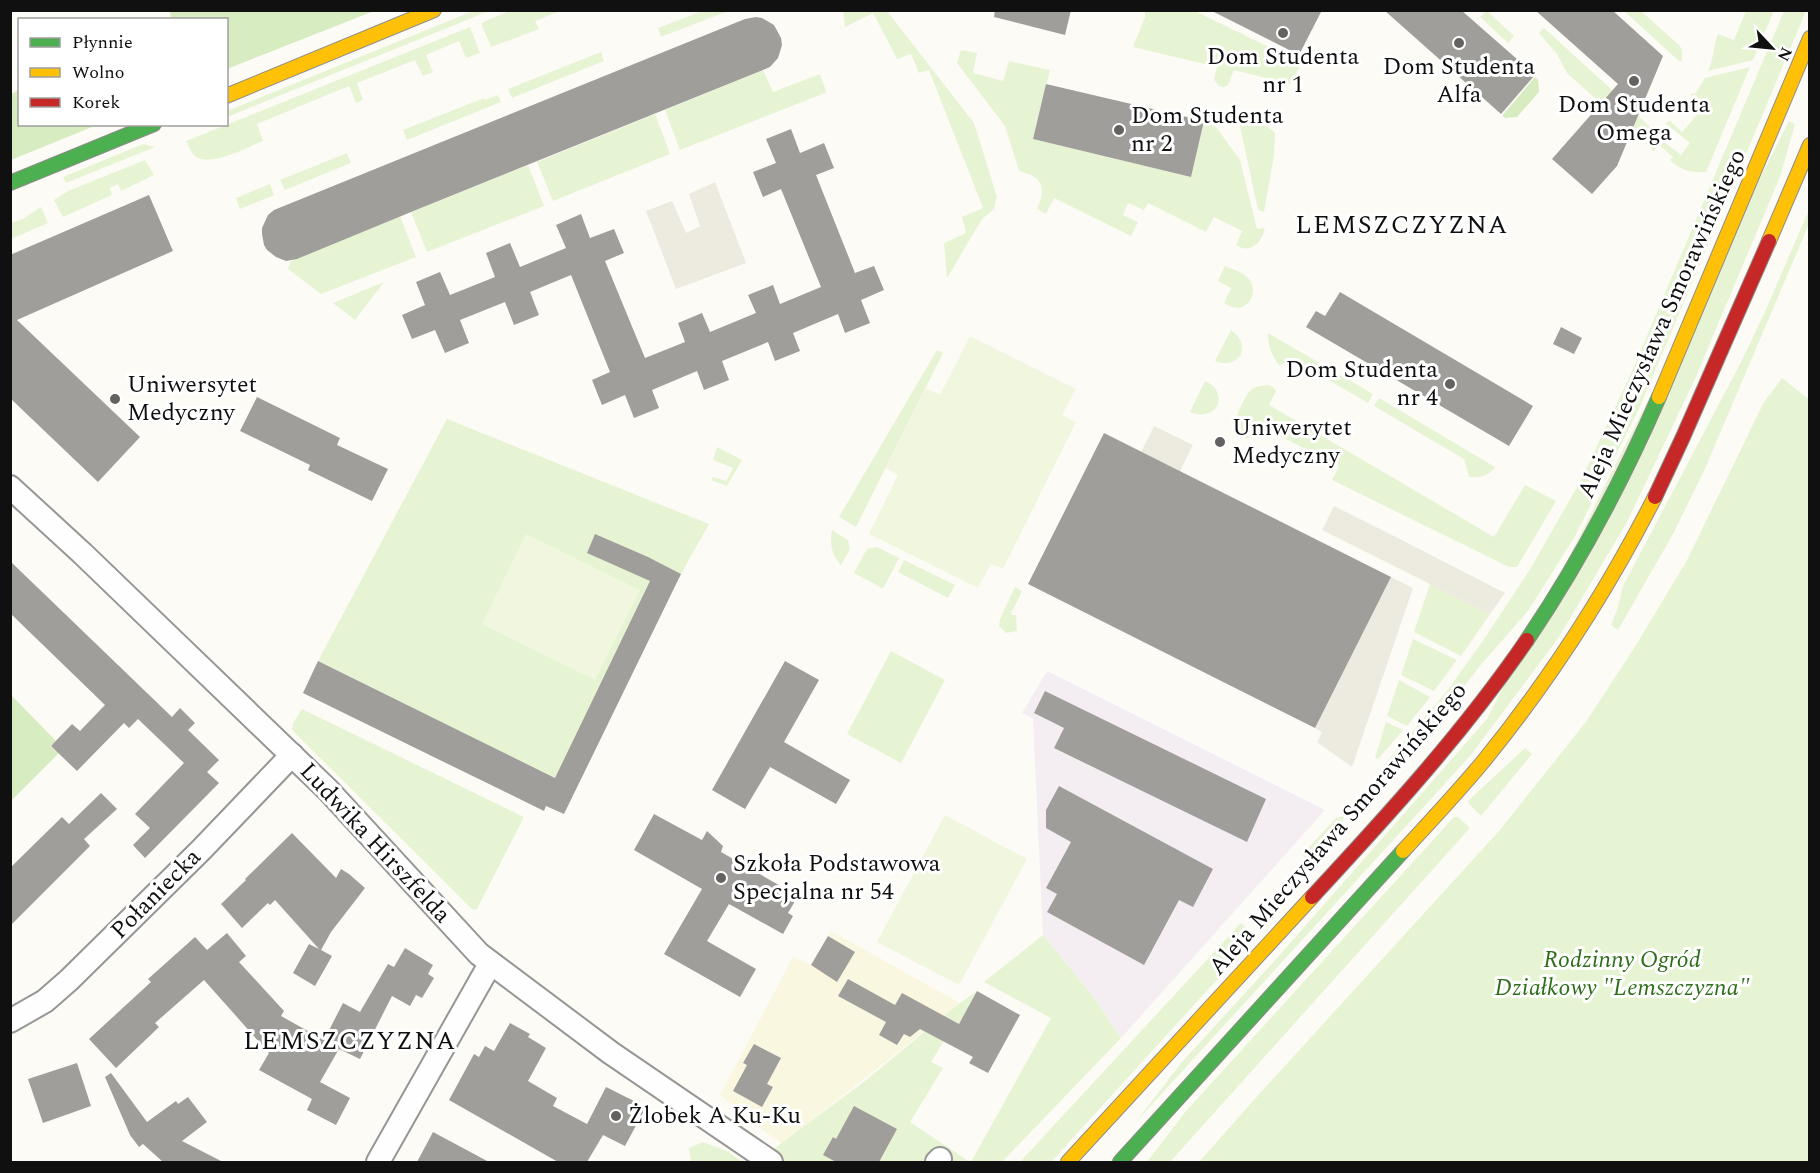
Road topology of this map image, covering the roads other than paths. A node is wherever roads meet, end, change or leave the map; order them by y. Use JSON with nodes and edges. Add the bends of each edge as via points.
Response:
{"nodes":[{"id":1,"x":435,"y":10,"type":"edge"},
{"id":2,"x":1809,"y":38,"type":"edge"},
{"id":3,"x":228,"y":95,"type":"edge"},
{"id":4,"x":149,"y":126,"type":"edge"},
{"id":5,"x":1809,"y":145,"type":"edge"},
{"id":6,"x":10,"y":183,"type":"edge"},
{"id":7,"x":10,"y":487,"type":"edge"},
{"id":8,"x":292,"y":755,"type":"junction"},
{"id":9,"x":490,"y":964,"type":"junction"},
{"id":10,"x":10,"y":1021,"type":"edge"},
{"id":11,"x":378,"y":1162,"type":"edge"},
{"id":12,"x":771,"y":1162,"type":"edge"},
{"id":13,"x":1068,"y":1162,"type":"edge"},
{"id":14,"x":1120,"y":1162,"type":"edge"}],
"edges":[{"from":1,"to":3,"type":"main road"},
{"from":2,"to":13,"type":"main road","name":"Aleja Mieczysława Smorawińskiego","via":[[1626,472],[1547,609],[1503,675],[1404,796]]},
{"from":4,"to":6,"type":"main road"},
{"from":5,"to":14,"type":"main road","via":[[1680,445],[1648,511],[1566,650],[1455,796]]},
{"from":7,"to":8,"type":"street","name":"Ludwika Hirszfelda"},
{"from":8,"to":9,"type":"street","name":"Ludwika Hirszfelda"},
{"from":8,"to":10,"type":"street","name":"Połaniecka","via":[[69,980],[45,1001]]},
{"from":9,"to":11,"type":"street"},
{"from":9,"to":12,"type":"street","name":"Ludwika Hirszfelda","via":[[611,1053]]}]}
